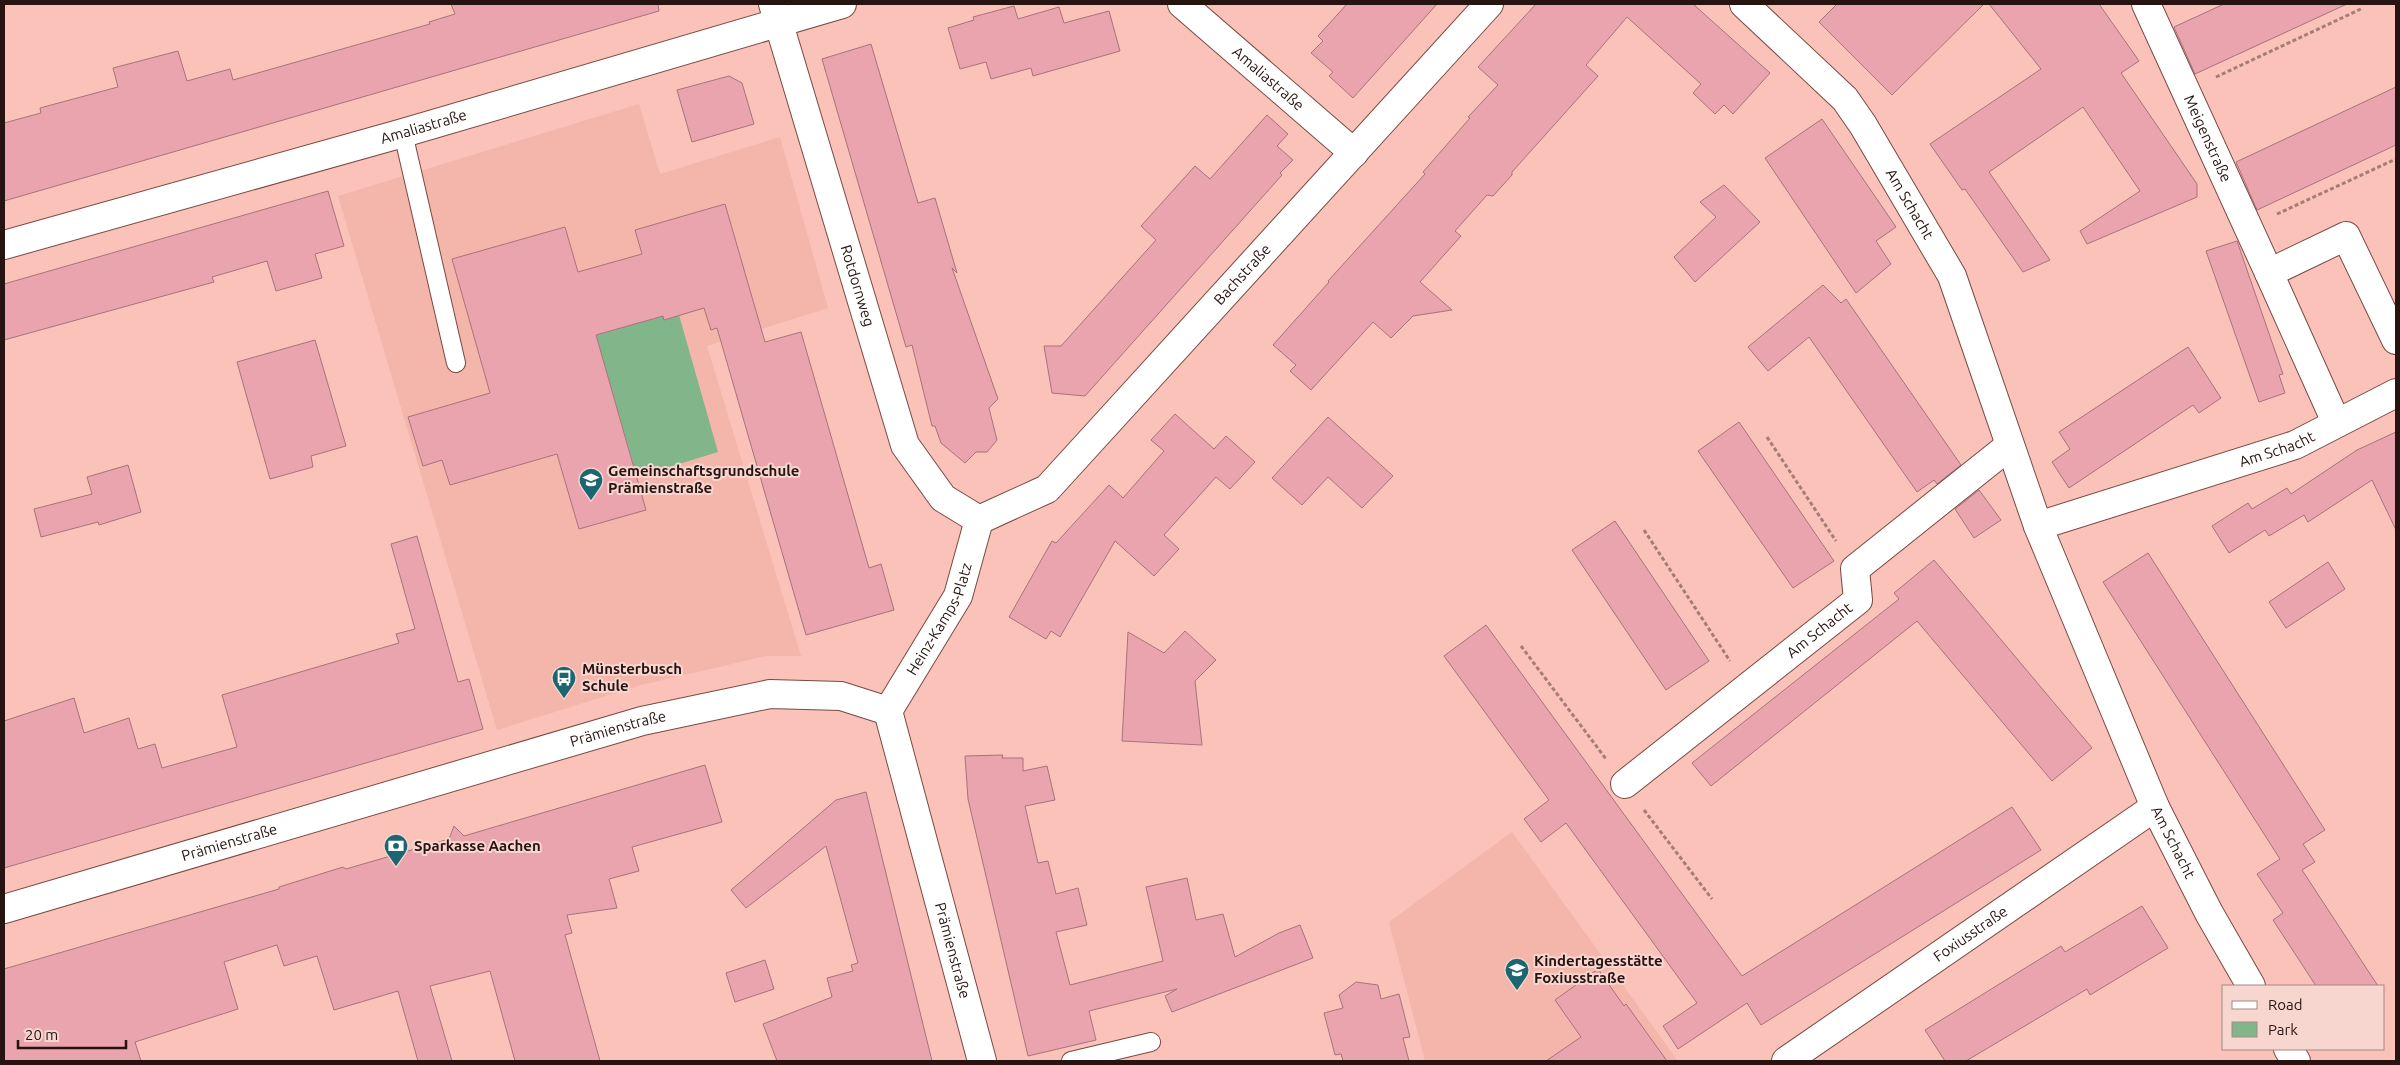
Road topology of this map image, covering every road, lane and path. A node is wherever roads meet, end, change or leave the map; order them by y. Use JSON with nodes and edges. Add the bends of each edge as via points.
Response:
{"nodes":[{"id":1,"x":842,"y":4,"type":"edge"},
{"id":2,"x":1182,"y":4,"type":"edge"},
{"id":3,"x":1489,"y":4,"type":"edge"},
{"id":4,"x":1744,"y":4,"type":"edge"},
{"id":5,"x":2146,"y":4,"type":"edge"},
{"id":6,"x":2363,"y":8,"type":"dead end"},
{"id":7,"x":776,"y":13,"type":"edge"},
{"id":8,"x":2186,"y":91,"type":"junction"},
{"id":9,"x":403,"y":133,"type":"junction"},
{"id":10,"x":1354,"y":153,"type":"junction"},
{"id":11,"x":2396,"y":159,"type":"edge"},
{"id":12,"x":2247,"y":228,"type":"junction"},
{"id":13,"x":4,"y":245,"type":"edge"},
{"id":14,"x":2269,"y":273,"type":"junction"},
{"id":15,"x":2396,"y":340,"type":"edge"},
{"id":16,"x":456,"y":363,"type":"dead end"},
{"id":17,"x":2396,"y":393,"type":"edge"},
{"id":18,"x":2336,"y":422,"type":"junction"},
{"id":19,"x":1767,"y":437,"type":"dead end"},
{"id":20,"x":2009,"y":446,"type":"junction"},
{"id":21,"x":979,"y":520,"type":"junction"},
{"id":22,"x":2038,"y":526,"type":"junction"},
{"id":23,"x":1644,"y":530,"type":"dead end"},
{"id":24,"x":1855,"y":569,"type":"junction"},
{"id":25,"x":1747,"y":687,"type":"junction"},
{"id":26,"x":888,"y":711,"type":"junction"},
{"id":27,"x":1625,"y":784,"type":"dead end"},
{"id":28,"x":2155,"y":807,"type":"junction"},
{"id":29,"x":4,"y":909,"type":"edge"},
{"id":30,"x":2250,"y":985,"type":"edge"},
{"id":31,"x":1151,"y":1042,"type":"dead end"},
{"id":32,"x":2289,"y":1050,"type":"edge"},
{"id":33,"x":982,"y":1061,"type":"edge"},
{"id":34,"x":1071,"y":1061,"type":"edge"},
{"id":35,"x":1786,"y":1061,"type":"edge"},
{"id":36,"x":2296,"y":1061,"type":"edge"}],
"edges":[{"from":1,"to":7,"type":"street","name":"Amaliastraße"},
{"from":2,"to":10,"type":"street","name":"Amaliastraße"},
{"from":3,"to":10,"type":"street","name":"Bachstraße"},
{"from":4,"to":20,"type":"street","name":"Am Schacht","via":[[1844,100],[1863,124],[1952,276]]},
{"from":5,"to":8,"type":"street","name":"Meigenstraße"},
{"from":6,"to":8,"type":"path"},
{"from":7,"to":9,"type":"street","name":"Amaliastraße"},
{"from":7,"to":21,"type":"street","name":"Rotdornweg","via":[[905,445],[943,498]]},
{"from":8,"to":12,"type":"street","name":"Meigenstraße"},
{"from":9,"to":13,"type":"street","name":"Amaliastraße"},
{"from":9,"to":16,"type":"lane"},
{"from":10,"to":21,"type":"street","name":"Bachstraße","via":[[1047,489]]},
{"from":11,"to":12,"type":"path"},
{"from":12,"to":14,"type":"street","name":"Meigenstraße"},
{"from":14,"to":15,"type":"street","via":[[2346,236]]},
{"from":14,"to":18,"type":"street","name":"Meigenstraße"},
{"from":17,"to":18,"type":"street","name":"Am Schacht"},
{"from":18,"to":22,"type":"street","name":"Am Schacht","via":[[2295,445]]},
{"from":19,"to":24,"type":"path"},
{"from":20,"to":22,"type":"street","name":"Am Schacht"},
{"from":20,"to":24,"type":"street"},
{"from":21,"to":26,"type":"street","name":"Heinz-Kamps-Platz","via":[[958,596]]},
{"from":22,"to":28,"type":"street","name":"Am Schacht"},
{"from":23,"to":25,"type":"path"},
{"from":24,"to":25,"type":"street","name":"Am Schacht","via":[[1858,600]]},
{"from":25,"to":27,"type":"street","name":"Am Schacht"},
{"from":26,"to":29,"type":"street","name":"Prämienstraße","via":[[841,696],[770,694],[642,721]]},
{"from":26,"to":33,"type":"street","name":"Prämienstraße"},
{"from":28,"to":30,"type":"street","name":"Am Schacht"},
{"from":28,"to":35,"type":"street","name":"Foxiusstraße"},
{"from":31,"to":34,"type":"lane"},
{"from":32,"to":36,"type":"street"}]}
